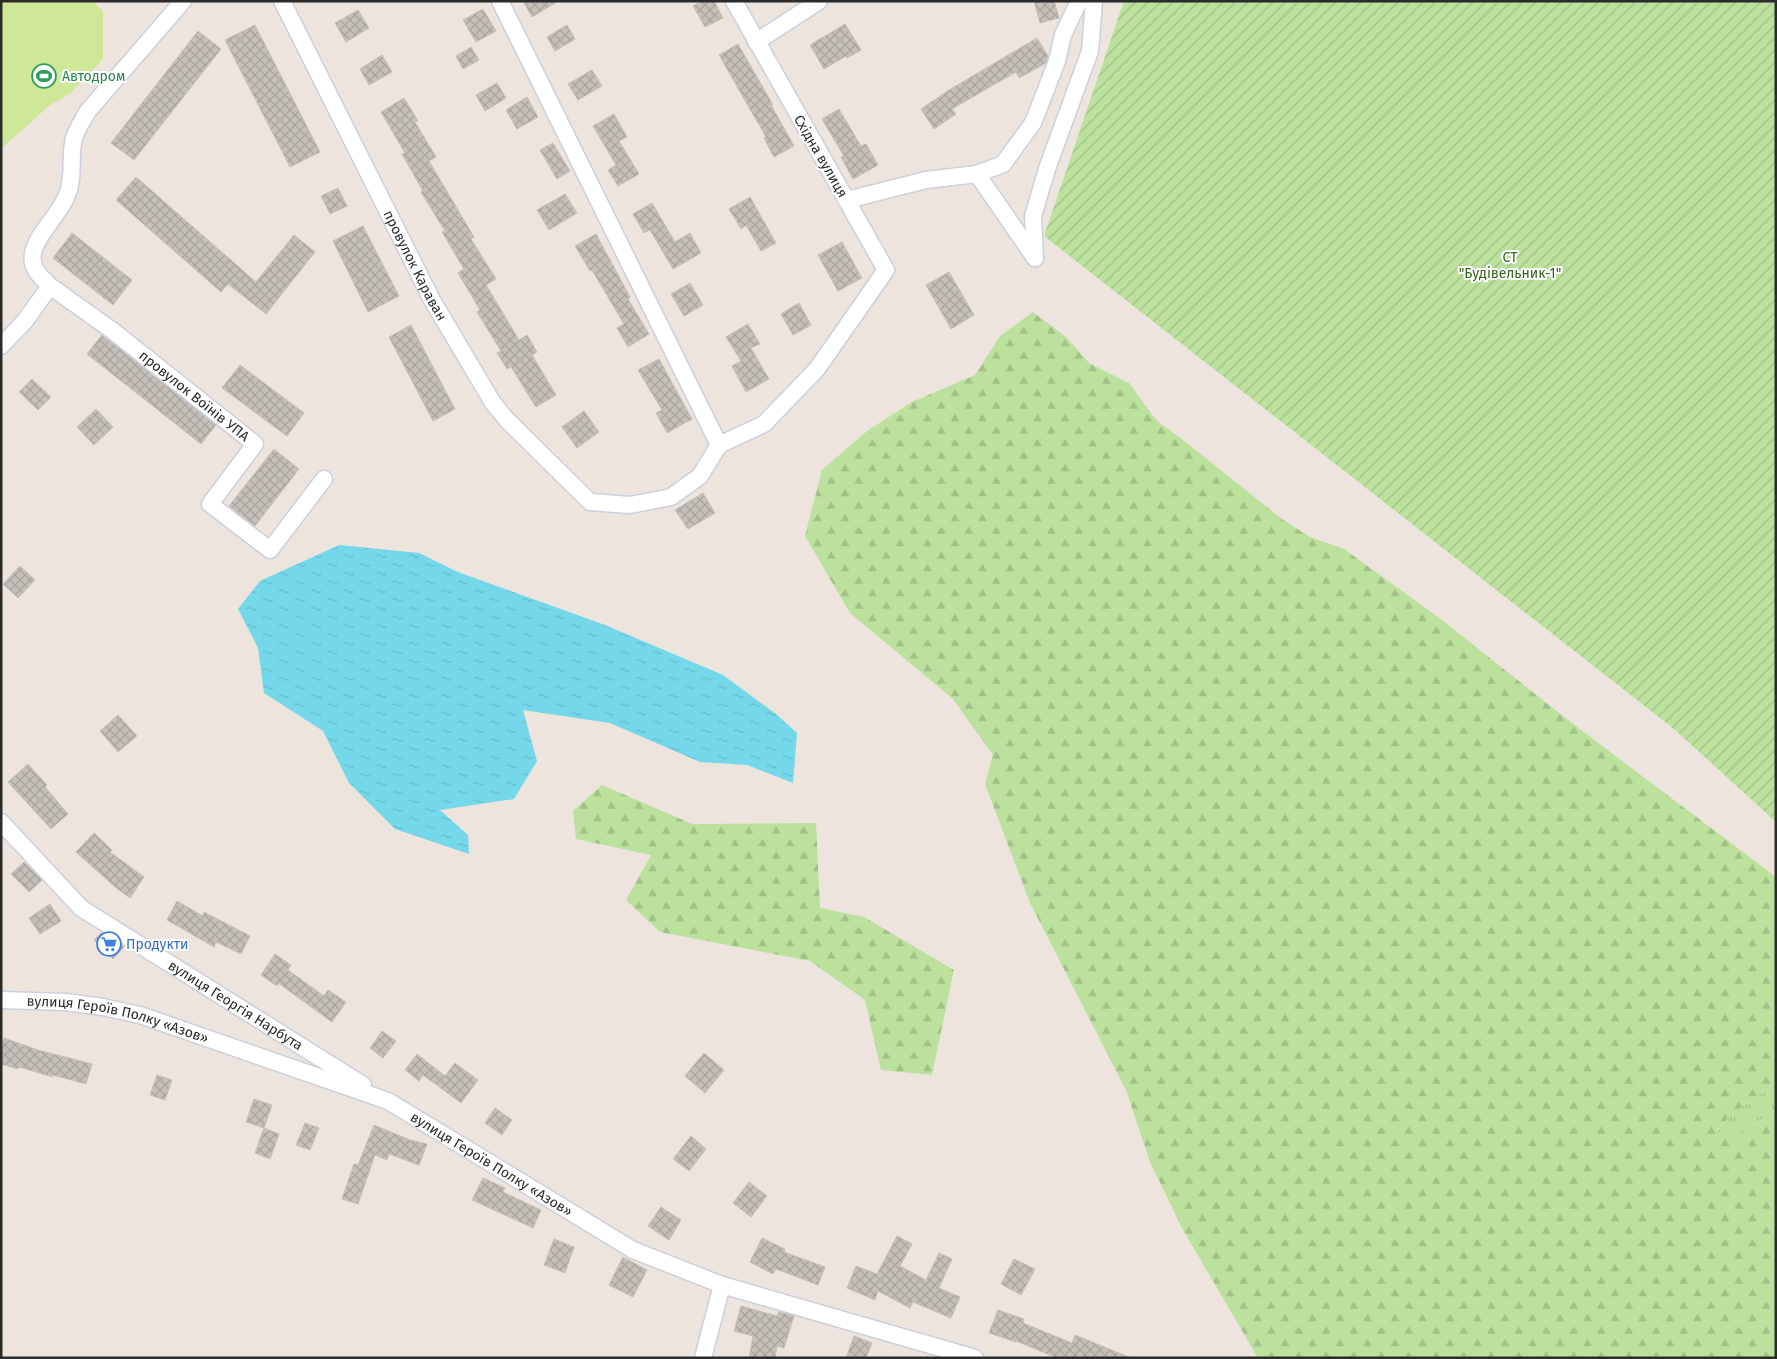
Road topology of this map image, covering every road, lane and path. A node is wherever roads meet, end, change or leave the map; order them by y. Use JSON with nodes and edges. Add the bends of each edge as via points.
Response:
{"nodes":[{"id":1,"x":183,"y":1,"type":"edge"},
{"id":2,"x":282,"y":1,"type":"edge"},
{"id":3,"x":500,"y":1,"type":"edge"},
{"id":4,"x":734,"y":1,"type":"edge"},
{"id":5,"x":819,"y":1,"type":"edge"},
{"id":6,"x":1079,"y":1,"type":"edge"},
{"id":7,"x":1094,"y":1,"type":"edge"},
{"id":8,"x":756,"y":42,"type":"junction"},
{"id":9,"x":977,"y":174,"type":"junction"},
{"id":10,"x":847,"y":200,"type":"junction"},
{"id":11,"x":50,"y":286,"type":"junction"},
{"id":12,"x":1,"y":346,"type":"edge"},
{"id":13,"x":719,"y":444,"type":"junction"},
{"id":14,"x":324,"y":479,"type":"dead end"},
{"id":15,"x":1,"y":822,"type":"edge"},
{"id":16,"x":1,"y":1000,"type":"edge"},
{"id":17,"x":388,"y":1101,"type":"junction"},
{"id":18,"x":722,"y":1285,"type":"junction"},
{"id":19,"x":703,"y":1358,"type":"edge"},
{"id":20,"x":974,"y":1358,"type":"edge"}],
"edges":[{"from":1,"to":11,"type":"street","via":[[79,125],[74,140],[68,192],[33,253],[32,263]]},
{"from":2,"to":13,"type":"street","name":"провулок Караван","via":[[432,300],[492,403],[507,420],[590,502],[630,505],[671,496],[700,476]]},
{"from":3,"to":13,"type":"street"},
{"from":4,"to":8,"type":"street","name":"Східна вулиця"},
{"from":5,"to":8,"type":"street"},
{"from":6,"to":9,"type":"street","via":[[1063,35],[1057,61],[1033,123],[1003,164]]},
{"from":7,"to":9,"type":"street","via":[[1090,51],[1033,216],[1035,258]]},
{"from":8,"to":10,"type":"street","name":"Східна вулиця"},
{"from":9,"to":10,"type":"street","via":[[926,180]]},
{"from":10,"to":13,"type":"street","name":"Східна вулиця","via":[[886,270],[817,369],[764,424]]},
{"from":11,"to":12,"type":"street","via":[[25,321]]},
{"from":11,"to":14,"type":"street","name":"провулок Воїнів УПА","via":[[113,331],[255,444],[210,504],[270,550]]},
{"from":15,"to":17,"type":"street","name":"вулиця Георгія Нарбута","via":[[81,908]]},
{"from":16,"to":17,"type":"street","name":"вулиця Героїв Полку «Азов»","via":[[66,1002],[140,1015]]},
{"from":17,"to":18,"type":"street","name":"вулиця Героїв Полку «Азов»","via":[[633,1250]]},
{"from":18,"to":19,"type":"street"},
{"from":18,"to":20,"type":"street","name":"вулиця Героїв Полку «Азов»"}]}
